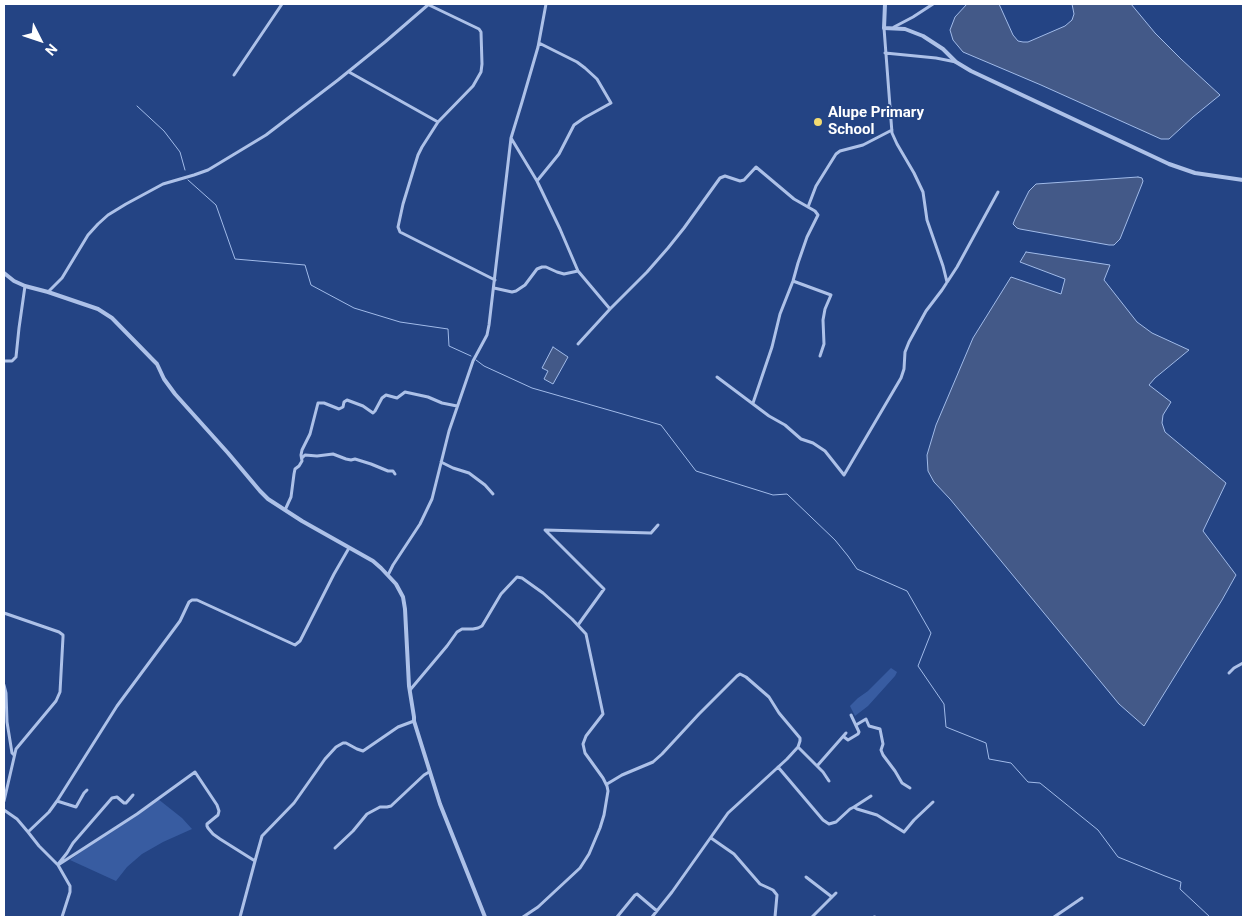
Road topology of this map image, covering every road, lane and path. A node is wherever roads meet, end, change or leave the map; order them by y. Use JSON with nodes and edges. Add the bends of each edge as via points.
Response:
{"nodes":[{"id":1,"x":282,"y":4,"type":"edge"},
{"id":2,"x":429,"y":4,"type":"edge"},
{"id":3,"x":546,"y":4,"type":"edge"},
{"id":4,"x":885,"y":4,"type":"edge"},
{"id":5,"x":933,"y":4,"type":"edge"},
{"id":6,"x":884,"y":28,"type":"junction"},
{"id":7,"x":894,"y":28,"type":"junction"},
{"id":8,"x":538,"y":42,"type":"junction"},
{"id":9,"x":885,"y":53,"type":"junction"},
{"id":10,"x":956,"y":62,"type":"junction"},
{"id":11,"x":349,"y":72,"type":"junction"},
{"id":12,"x":234,"y":75,"type":"dead end"},
{"id":13,"x":438,"y":122,"type":"junction"},
{"id":14,"x":892,"y":130,"type":"junction"},
{"id":15,"x":511,"y":138,"type":"junction"},
{"id":16,"x":1243,"y":180,"type":"edge"},
{"id":17,"x":537,"y":181,"type":"junction"},
{"id":18,"x":998,"y":192,"type":"dead end"},
{"id":19,"x":808,"y":207,"type":"junction"},
{"id":20,"x":578,"y":271,"type":"junction"},
{"id":21,"x":4,"y":273,"type":"edge"},
{"id":22,"x":495,"y":280,"type":"junction"},
{"id":23,"x":793,"y":281,"type":"junction"},
{"id":24,"x":947,"y":283,"type":"junction"},
{"id":25,"x":25,"y":286,"type":"junction"},
{"id":26,"x":494,"y":288,"type":"junction"},
{"id":27,"x":48,"y":292,"type":"junction"},
{"id":28,"x":610,"y":309,"type":"junction"},
{"id":29,"x":578,"y":344,"type":"dead end"},
{"id":30,"x":820,"y":356,"type":"dead end"},
{"id":31,"x":4,"y":360,"type":"edge"},
{"id":32,"x":717,"y":377,"type":"dead end"},
{"id":33,"x":753,"y":403,"type":"junction"},
{"id":34,"x":457,"y":406,"type":"junction"},
{"id":35,"x":302,"y":458,"type":"junction"},
{"id":36,"x":441,"y":462,"type":"junction"},
{"id":37,"x":395,"y":474,"type":"dead end"},
{"id":38,"x":493,"y":494,"type":"dead end"},
{"id":39,"x":285,"y":510,"type":"junction"},
{"id":40,"x":658,"y":525,"type":"dead end"},
{"id":41,"x":349,"y":548,"type":"junction"},
{"id":42,"x":388,"y":575,"type":"junction"},
{"id":43,"x":4,"y":613,"type":"edge"},
{"id":44,"x":578,"y":625,"type":"junction"},
{"id":45,"x":1243,"y":663,"type":"edge"},
{"id":46,"x":1228,"y":673,"type":"dead end"},
{"id":47,"x":4,"y":685,"type":"edge"},
{"id":48,"x":410,"y":690,"type":"junction"},
{"id":49,"x":851,"y":715,"type":"dead end"},
{"id":50,"x":414,"y":721,"type":"junction"},
{"id":51,"x":856,"y":725,"type":"junction"},
{"id":52,"x":798,"y":747,"type":"junction"},
{"id":53,"x":14,"y":755,"type":"junction"},
{"id":54,"x":817,"y":766,"type":"junction"},
{"id":55,"x":778,"y":767,"type":"junction"},
{"id":56,"x":429,"y":772,"type":"junction"},
{"id":57,"x":829,"y":781,"type":"dead end"},
{"id":58,"x":607,"y":784,"type":"junction"},
{"id":59,"x":910,"y":788,"type":"dead end"},
{"id":60,"x":87,"y":790,"type":"dead end"},
{"id":61,"x":133,"y":795,"type":"dead end"},
{"id":62,"x":871,"y":796,"type":"dead end"},
{"id":63,"x":4,"y":801,"type":"edge"},
{"id":64,"x":58,"y":801,"type":"junction"},
{"id":65,"x":933,"y":802,"type":"dead end"},
{"id":66,"x":854,"y":807,"type":"junction"},
{"id":67,"x":4,"y":810,"type":"edge"},
{"id":68,"x":28,"y":832,"type":"junction"},
{"id":69,"x":711,"y":838,"type":"junction"},
{"id":70,"x":335,"y":848,"type":"dead end"},
{"id":71,"x":254,"y":861,"type":"junction"},
{"id":72,"x":58,"y":865,"type":"junction"},
{"id":73,"x":806,"y":877,"type":"dead end"},
{"id":74,"x":836,"y":893,"type":"dead end"},
{"id":75,"x":832,"y":897,"type":"junction"},
{"id":76,"x":1082,"y":898,"type":"dead end"},
{"id":77,"x":657,"y":910,"type":"junction"},
{"id":78,"x":62,"y":917,"type":"edge"},
{"id":79,"x":240,"y":917,"type":"edge"},
{"id":80,"x":485,"y":917,"type":"edge"},
{"id":81,"x":523,"y":917,"type":"edge"},
{"id":82,"x":617,"y":917,"type":"edge"},
{"id":83,"x":652,"y":917,"type":"edge"},
{"id":84,"x":775,"y":917,"type":"edge"},
{"id":85,"x":812,"y":917,"type":"edge"},
{"id":86,"x":1054,"y":917,"type":"edge"}],
"edges":[{"from":1,"to":12,"type":"street"},
{"from":2,"to":11,"type":"street"},
{"from":2,"to":13,"type":"street","via":[[480,32],[482,64],[478,80]]},
{"from":3,"to":8,"type":"street"},
{"from":4,"to":6,"type":"street"},
{"from":5,"to":7,"type":"street"},
{"from":6,"to":7,"type":"street"},
{"from":6,"to":9,"type":"street"},
{"from":7,"to":10,"type":"street","via":[[923,36]]},
{"from":8,"to":15,"type":"street"},
{"from":8,"to":17,"type":"street","via":[[585,68],[597,79],[611,103],[574,125],[559,154]]},
{"from":9,"to":10,"type":"street"},
{"from":9,"to":14,"type":"street"},
{"from":10,"to":16,"type":"street","via":[[1169,164],[1195,173]]},
{"from":11,"to":13,"type":"street"},
{"from":11,"to":27,"type":"street","via":[[266,135],[208,170],[164,184],[108,215],[88,235],[67,272]]},
{"from":13,"to":22,"type":"street","via":[[418,155],[403,204],[399,230]]},
{"from":14,"to":19,"type":"street","via":[[836,154],[816,186]]},
{"from":14,"to":24,"type":"street","via":[[923,192],[927,220]]},
{"from":15,"to":17,"type":"street"},
{"from":15,"to":22,"type":"street"},
{"from":17,"to":20,"type":"street"},
{"from":18,"to":24,"type":"street"},
{"from":19,"to":23,"type":"street","via":[[818,215],[802,250]]},
{"from":19,"to":28,"type":"street","via":[[756,167],[744,180],[722,176],[668,248]]},
{"from":20,"to":26,"type":"street","via":[[564,274],[542,267],[516,291]]},
{"from":20,"to":28,"type":"street"},
{"from":21,"to":25,"type":"street"},
{"from":22,"to":26,"type":"street"},
{"from":23,"to":30,"type":"street","via":[[831,295],[823,320],[824,344]]},
{"from":23,"to":33,"type":"street"},
{"from":24,"to":33,"type":"street","via":[[909,342],[901,378],[844,475],[825,451]]},
{"from":25,"to":27,"type":"street"},
{"from":25,"to":31,"type":"street","via":[[16,357],[12,361]]},
{"from":26,"to":34,"type":"street","via":[[487,335],[473,361]]},
{"from":27,"to":39,"type":"street","via":[[98,309],[112,318],[157,364],[175,394],[260,491]]},
{"from":28,"to":29,"type":"street"},
{"from":32,"to":33,"type":"street"},
{"from":34,"to":35,"type":"street","via":[[406,392],[397,398],[386,395],[373,413],[347,400],[339,409],[318,403]]},
{"from":34,"to":36,"type":"street"},
{"from":35,"to":37,"type":"street","via":[[305,455],[333,454]]},
{"from":35,"to":39,"type":"street","via":[[295,469],[291,497]]},
{"from":36,"to":38,"type":"street","via":[[469,473]]},
{"from":36,"to":42,"type":"street","via":[[425,514]]},
{"from":39,"to":41,"type":"street"},
{"from":40,"to":44,"type":"street","via":[[651,533],[545,530],[604,589]]},
{"from":41,"to":42,"type":"street","via":[[373,561]]},
{"from":41,"to":64,"type":"street","via":[[295,646],[198,600],[189,602],[180,621],[117,706]]},
{"from":42,"to":48,"type":"street","via":[[404,602]]},
{"from":43,"to":53,"type":"street","via":[[59,632],[64,637],[58,696],[16,748]]},
{"from":44,"to":48,"type":"street","via":[[543,593],[517,577],[501,594],[482,626],[460,630]]},
{"from":44,"to":58,"type":"street","via":[[588,638],[603,714],[584,738],[583,747]]},
{"from":45,"to":46,"type":"street"},
{"from":47,"to":53,"type":"street"},
{"from":48,"to":50,"type":"street"},
{"from":49,"to":51,"type":"street"},
{"from":50,"to":56,"type":"street"},
{"from":50,"to":71,"type":"street","via":[[398,727],[363,751],[340,744],[325,759],[294,803],[264,832]]},
{"from":51,"to":54,"type":"street","via":[[858,734],[848,740],[845,735]]},
{"from":51,"to":59,"type":"street","via":[[866,719],[869,726],[880,729],[883,756],[902,783]]},
{"from":52,"to":54,"type":"street"},
{"from":52,"to":55,"type":"street"},
{"from":52,"to":58,"type":"street","via":[[800,738],[769,697],[740,674],[653,762]]},
{"from":53,"to":63,"type":"street"},
{"from":54,"to":57,"type":"street"},
{"from":55,"to":66,"type":"street","via":[[829,824]]},
{"from":55,"to":69,"type":"street","via":[[728,813]]},
{"from":56,"to":70,"type":"street","via":[[391,806],[380,807],[367,814]]},
{"from":56,"to":80,"type":"street"},
{"from":58,"to":81,"type":"street","via":[[604,815],[583,864],[538,908]]},
{"from":60,"to":64,"type":"street","via":[[76,807]]},
{"from":61,"to":72,"type":"street","via":[[126,803],[117,797],[112,798]]},
{"from":62,"to":66,"type":"street"},
{"from":64,"to":68,"type":"street"},
{"from":65,"to":66,"type":"street","via":[[904,832],[876,815]]},
{"from":67,"to":68,"type":"street"},
{"from":68,"to":72,"type":"street"},
{"from":69,"to":77,"type":"street"},
{"from":69,"to":84,"type":"street","via":[[734,854],[760,884],[773,890],[777,895]]},
{"from":71,"to":72,"type":"street","via":[[208,828],[207,824],[219,811],[195,772],[138,814]]},
{"from":71,"to":79,"type":"street"},
{"from":72,"to":78,"type":"street","via":[[70,890]]},
{"from":73,"to":75,"type":"street"},
{"from":74,"to":75,"type":"street"},
{"from":75,"to":85,"type":"street"},
{"from":76,"to":86,"type":"street"},
{"from":77,"to":82,"type":"street","via":[[637,894]]},
{"from":77,"to":83,"type":"street"}]}
